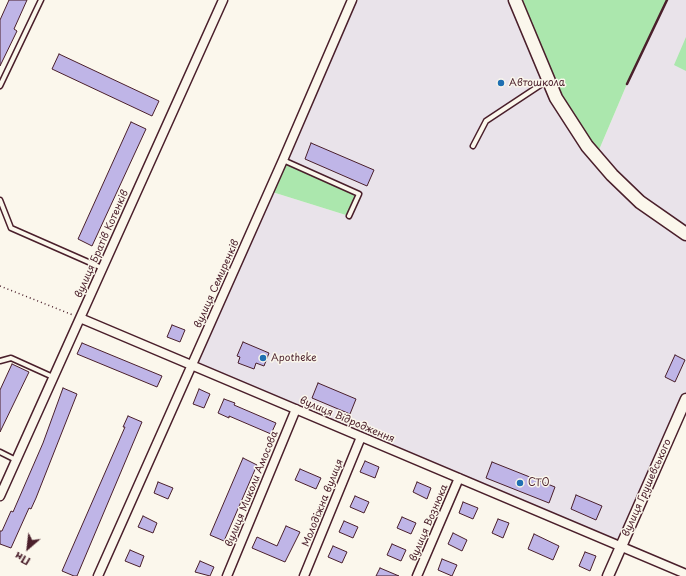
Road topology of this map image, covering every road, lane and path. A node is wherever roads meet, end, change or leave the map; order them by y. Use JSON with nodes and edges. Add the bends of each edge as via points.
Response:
{"nodes":[{"id":1,"x":41,"y":0,"type":"edge"},
{"id":2,"x":222,"y":0,"type":"edge"},
{"id":3,"x":352,"y":0,"type":"edge"},
{"id":4,"x":516,"y":0,"type":"edge"},
{"id":5,"x":548,"y":80,"type":"junction"},
{"id":6,"x":0,"y":86,"type":"edge"},
{"id":7,"x":473,"y":146,"type":"dead end"},
{"id":8,"x":283,"y":160,"type":"junction"},
{"id":9,"x":0,"y":200,"type":"edge"},
{"id":10,"x":349,"y":216,"type":"dead end"},
{"id":11,"x":686,"y":234,"type":"edge"},
{"id":12,"x":102,"y":268,"type":"junction"},
{"id":13,"x":0,"y":286,"type":"edge"},
{"id":14,"x":80,"y":318,"type":"junction"},
{"id":15,"x":0,"y":361,"type":"edge"},
{"id":16,"x":191,"y":365,"type":"junction"},
{"id":17,"x":53,"y":377,"type":"junction"},
{"id":18,"x":686,"y":400,"type":"edge"},
{"id":19,"x":296,"y":409,"type":"junction"},
{"id":20,"x":361,"y":437,"type":"junction"},
{"id":21,"x":0,"y":452,"type":"edge"},
{"id":22,"x":16,"y":460,"type":"junction"},
{"id":23,"x":459,"y":478,"type":"junction"},
{"id":24,"x":0,"y":496,"type":"edge"},
{"id":25,"x":621,"y":546,"type":"junction"},
{"id":26,"x":686,"y":574,"type":"edge"},
{"id":27,"x":98,"y":576,"type":"edge"},
{"id":28,"x":227,"y":576,"type":"edge"},
{"id":29,"x":304,"y":576,"type":"edge"},
{"id":30,"x":417,"y":576,"type":"edge"},
{"id":31,"x":608,"y":576,"type":"edge"}],
"edges":[{"from":1,"to":6,"type":"lane"},
{"from":2,"to":12,"type":"street","name":"вулиця Братів Котенків"},
{"from":3,"to":8,"type":"street","name":"вулиця Семиренків"},
{"from":4,"to":5,"type":"main road"},
{"from":5,"to":7,"type":"lane","via":[[486,121]]},
{"from":5,"to":11,"type":"main road","via":[[576,131],[612,175],[656,214]]},
{"from":8,"to":10,"type":"lane","via":[[359,194]]},
{"from":8,"to":16,"type":"street","name":"вулиця Семиренків"},
{"from":9,"to":12,"type":"lane","via":[[11,228]]},
{"from":12,"to":14,"type":"street","name":"вулиця Братів Котенків"},
{"from":13,"to":14,"type":"path"},
{"from":14,"to":16,"type":"street","name":"вулиця Відродження"},
{"from":14,"to":17,"type":"street","name":"вулиця Братів Котенків"},
{"from":15,"to":17,"type":"lane","via":[[11,358]]},
{"from":16,"to":19,"type":"street","name":"вулиця Відродження"},
{"from":16,"to":27,"type":"street","name":"вулиця Семиренків"},
{"from":17,"to":22,"type":"street","name":"вулиця Братів Котенків"},
{"from":18,"to":25,"type":"street","name":"вулиця Грушевського"},
{"from":19,"to":20,"type":"street","name":"вулиця Відродження"},
{"from":19,"to":28,"type":"street","name":"вулиця Миколи Амосова"},
{"from":20,"to":23,"type":"street","name":"вулиця Відродження"},
{"from":20,"to":29,"type":"street","name":"Молодіжна вулиця"},
{"from":21,"to":22,"type":"lane"},
{"from":22,"to":24,"type":"street","name":"вулиця Братів Котенків"},
{"from":23,"to":25,"type":"street","name":"вулиця Відродження"},
{"from":23,"to":30,"type":"street","name":"вулиця Вознюка"},
{"from":25,"to":26,"type":"street","name":"вулиця Відродження"},
{"from":25,"to":31,"type":"street","name":"вулиця Грушевського"}]}
